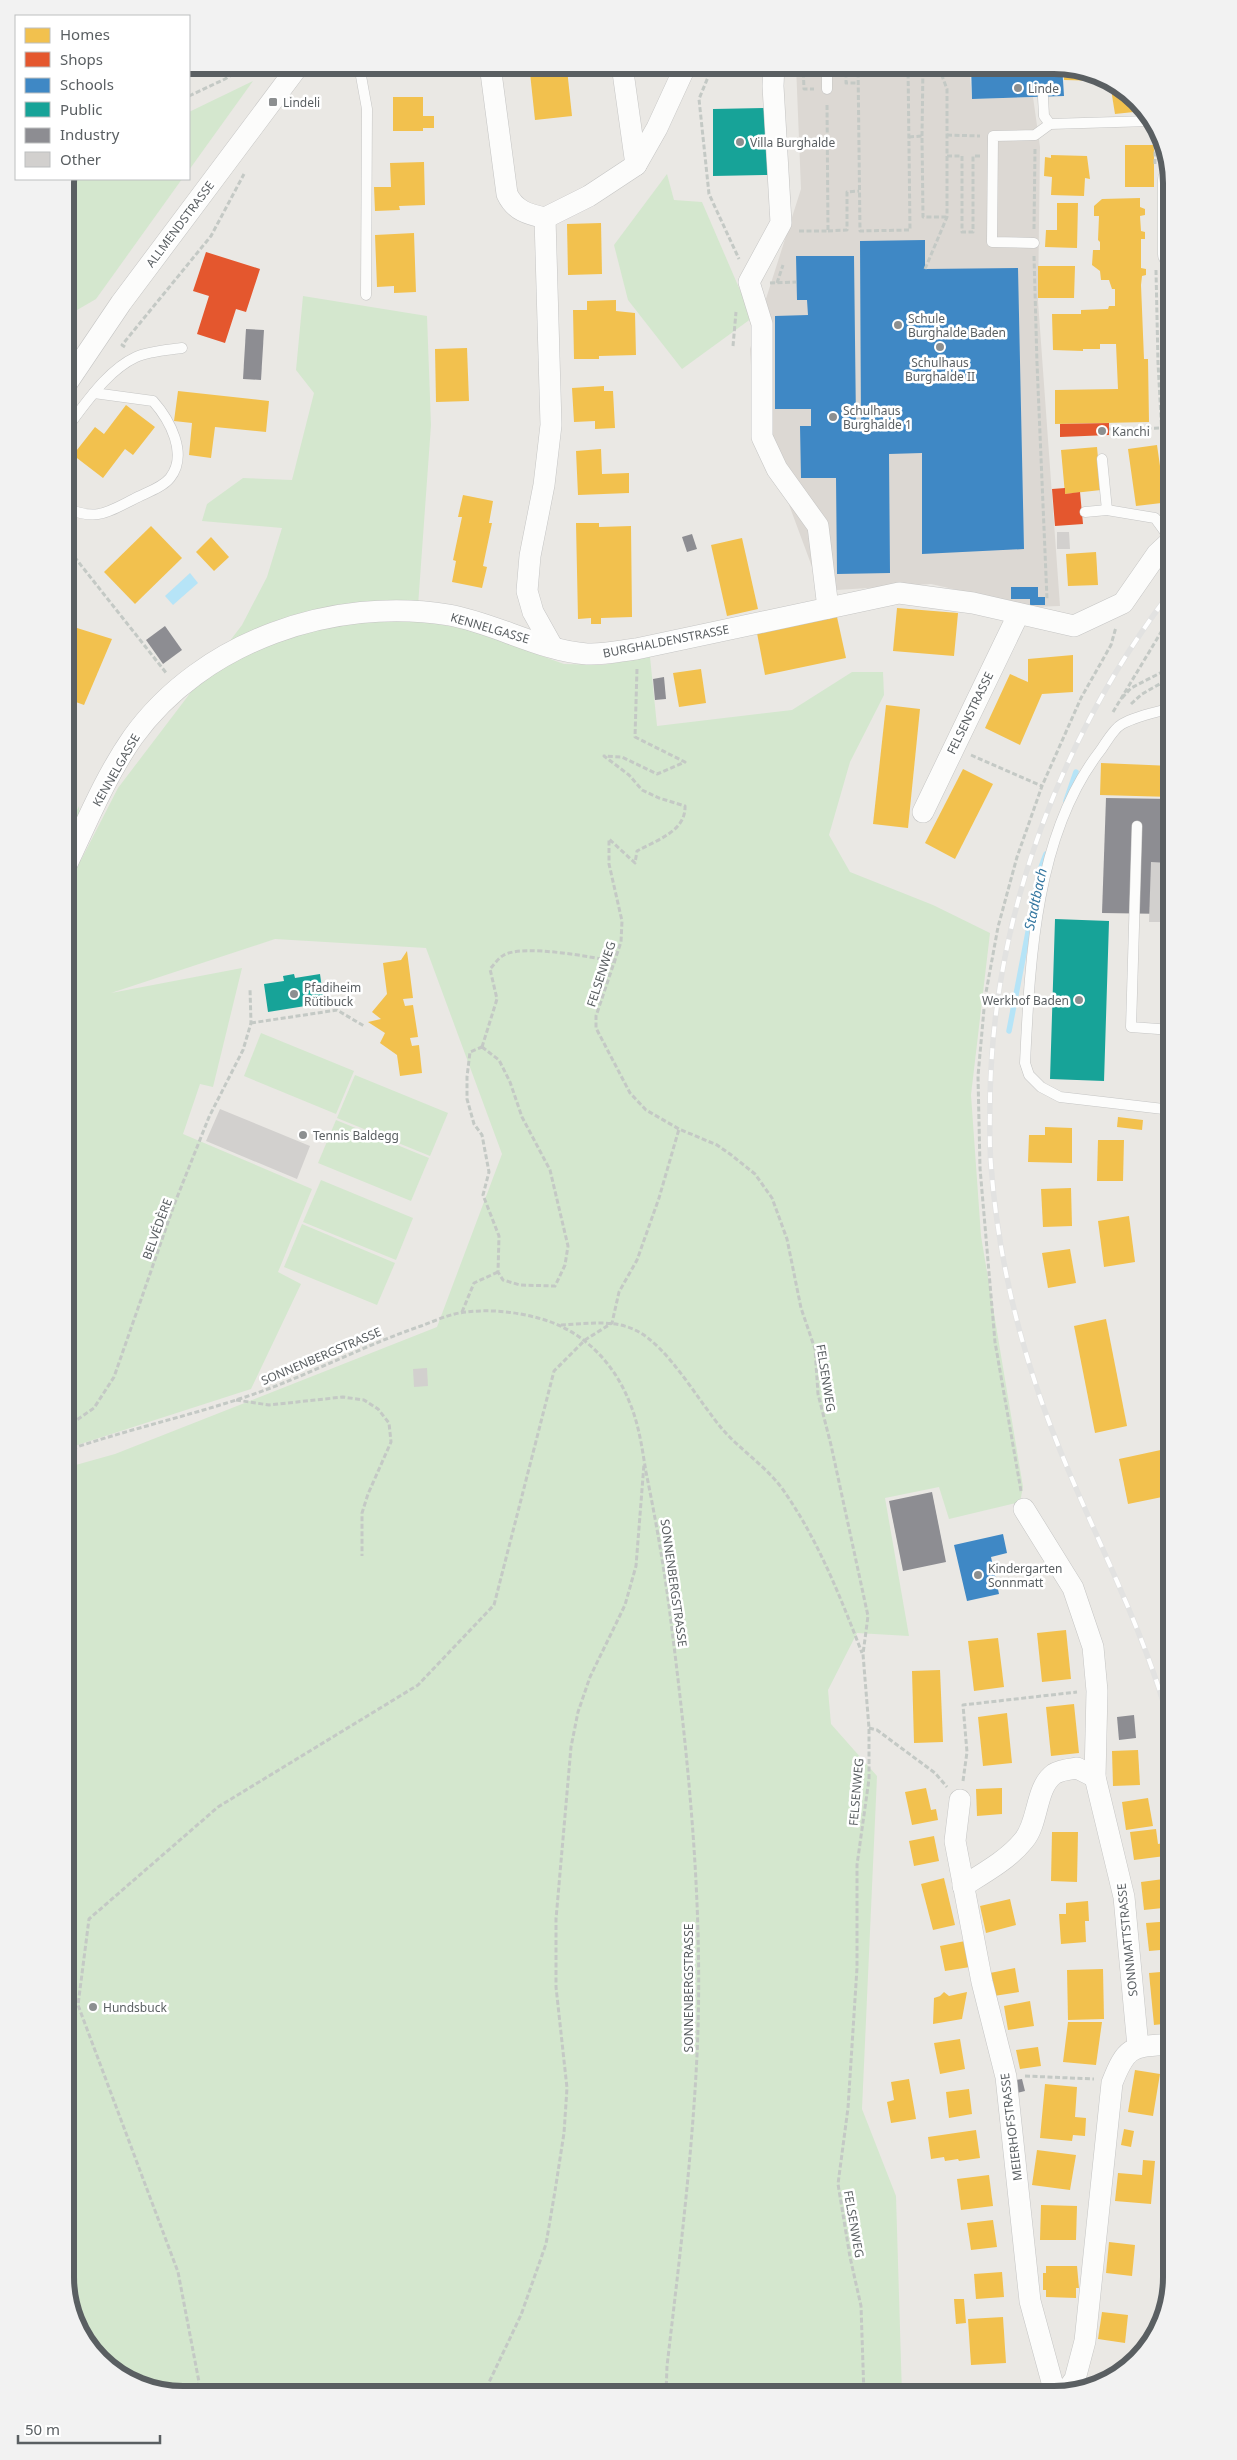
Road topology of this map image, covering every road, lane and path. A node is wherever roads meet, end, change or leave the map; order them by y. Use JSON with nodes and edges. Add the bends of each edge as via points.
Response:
{"nodes":[{"id":1,"x":234,"y":74,"type":"edge"},
{"id":2,"x":292,"y":74,"type":"edge"},
{"id":3,"x":361,"y":74,"type":"edge"},
{"id":4,"x":491,"y":74,"type":"edge"},
{"id":5,"x":623,"y":74,"type":"edge"},
{"id":6,"x":682,"y":74,"type":"edge"},
{"id":7,"x":709,"y":74,"type":"edge"},
{"id":8,"x":774,"y":74,"type":"edge"},
{"id":9,"x":803,"y":74,"type":"edge"},
{"id":10,"x":827,"y":74,"type":"edge"},
{"id":11,"x":846,"y":74,"type":"edge"},
{"id":12,"x":858,"y":74,"type":"edge"},
{"id":13,"x":908,"y":74,"type":"edge"},
{"id":14,"x":923,"y":74,"type":"edge"},
{"id":15,"x":941,"y":74,"type":"edge"},
{"id":16,"x":858,"y":83,"type":"junction"},
{"id":17,"x":827,"y":89,"type":"junction"},
{"id":18,"x":190,"y":96,"type":"edge"},
{"id":19,"x":1043,"y":97,"type":"dead end"},
{"id":20,"x":1144,"y":121,"type":"edge"},
{"id":21,"x":1050,"y":124,"type":"junction"},
{"id":22,"x":947,"y":135,"type":"junction"},
{"id":23,"x":1035,"y":135,"type":"junction"},
{"id":24,"x":909,"y":136,"type":"junction"},
{"id":25,"x":922,"y":136,"type":"junction"},
{"id":26,"x":993,"y":136,"type":"junction"},
{"id":27,"x":1155,"y":143,"type":"edge"},
{"id":28,"x":947,"y":156,"type":"junction"},
{"id":29,"x":993,"y":156,"type":"junction"},
{"id":30,"x":636,"y":165,"type":"junction"},
{"id":31,"x":1162,"y":167,"type":"edge"},
{"id":32,"x":247,"y":168,"type":"dead end"},
{"id":33,"x":859,"y":191,"type":"junction"},
{"id":34,"x":947,"y":216,"type":"junction"},
{"id":35,"x":545,"y":218,"type":"junction"},
{"id":36,"x":797,"y":231,"type":"dead end"},
{"id":37,"x":828,"y":231,"type":"junction"},
{"id":38,"x":1034,"y":243,"type":"junction"},
{"id":39,"x":783,"y":265,"type":"dead end"},
{"id":40,"x":925,"y":269,"type":"dead end"},
{"id":41,"x":750,"y":282,"type":"junction"},
{"id":42,"x":796,"y":282,"type":"dead end"},
{"id":43,"x":366,"y":295,"type":"dead end"},
{"id":44,"x":736,"y":311,"type":"dead end"},
{"id":45,"x":1163,"y":315,"type":"edge"},
{"id":46,"x":732,"y":346,"type":"dead end"},
{"id":47,"x":182,"y":348,"type":"dead end"},
{"id":48,"x":137,"y":356,"type":"junction"},
{"id":49,"x":74,"y":373,"type":"edge"},
{"id":50,"x":94,"y":394,"type":"junction"},
{"id":51,"x":74,"y":419,"type":"edge"},
{"id":52,"x":1161,"y":428,"type":"junction"},
{"id":53,"x":1109,"y":429,"type":"dead end"},
{"id":54,"x":1163,"y":437,"type":"edge"},
{"id":55,"x":1102,"y":459,"type":"dead end"},
{"id":56,"x":1107,"y":510,"type":"junction"},
{"id":57,"x":74,"y":512,"type":"edge"},
{"id":58,"x":1085,"y":512,"type":"dead end"},
{"id":59,"x":1163,"y":528,"type":"edge"},
{"id":60,"x":1163,"y":548,"type":"edge"},
{"id":61,"x":74,"y":556,"type":"edge"},
{"id":62,"x":828,"y":608,"type":"junction"},
{"id":63,"x":1018,"y":615,"type":"junction"},
{"id":64,"x":1048,"y":621,"type":"junction"},
{"id":65,"x":1163,"y":629,"type":"edge"},
{"id":66,"x":552,"y":646,"type":"junction"},
{"id":67,"x":636,"y":649,"type":"junction"},
{"id":68,"x":1163,"y":672,"type":"edge"},
{"id":69,"x":1163,"y":682,"type":"edge"},
{"id":70,"x":178,"y":689,"type":"junction"},
{"id":71,"x":1163,"y":711,"type":"edge"},
{"id":72,"x":1120,"y":725,"type":"junction"},
{"id":73,"x":954,"y":748,"type":"junction"},
{"id":74,"x":1042,"y":786,"type":"dead end"},
{"id":75,"x":923,"y":812,"type":"dead end"},
{"id":76,"x":1137,"y":826,"type":"dead end"},
{"id":77,"x":74,"y":850,"type":"edge"},
{"id":78,"x":616,"y":962,"type":"junction"},
{"id":79,"x":250,"y":989,"type":"dead end"},
{"id":80,"x":252,"y":1023,"type":"junction"},
{"id":81,"x":364,"y":1026,"type":"dead end"},
{"id":82,"x":1163,"y":1029,"type":"edge"},
{"id":83,"x":482,"y":1047,"type":"junction"},
{"id":84,"x":1163,"y":1109,"type":"edge"},
{"id":85,"x":679,"y":1129,"type":"junction"},
{"id":86,"x":498,"y":1272,"type":"junction"},
{"id":87,"x":462,"y":1312,"type":"junction"},
{"id":88,"x":612,"y":1323,"type":"junction"},
{"id":89,"x":560,"y":1325,"type":"junction"},
{"id":90,"x":585,"y":1340,"type":"junction"},
{"id":91,"x":234,"y":1399,"type":"junction"},
{"id":92,"x":74,"y":1422,"type":"edge"},
{"id":93,"x":74,"y":1448,"type":"edge"},
{"id":94,"x":644,"y":1458,"type":"junction"},
{"id":95,"x":1024,"y":1508,"type":"dead end"},
{"id":96,"x":362,"y":1556,"type":"dead end"},
{"id":97,"x":863,"y":1654,"type":"junction"},
{"id":98,"x":1097,"y":1691,"type":"junction"},
{"id":99,"x":869,"y":1728,"type":"junction"},
{"id":100,"x":1095,"y":1777,"type":"junction"},
{"id":101,"x":960,"y":1800,"type":"junction"},
{"id":102,"x":963,"y":1886,"type":"junction"},
{"id":103,"x":1163,"y":2045,"type":"edge"},
{"id":104,"x":1138,"y":2047,"type":"junction"},
{"id":105,"x":1006,"y":2077,"type":"junction"},
{"id":106,"x":1112,"y":2083,"type":"junction"},
{"id":107,"x":1071,"y":2385,"type":"edge"},
{"id":108,"x":198,"y":2386,"type":"edge"},
{"id":109,"x":488,"y":2386,"type":"edge"},
{"id":110,"x":666,"y":2386,"type":"edge"},
{"id":111,"x":864,"y":2386,"type":"edge"},
{"id":112,"x":1054,"y":2386,"type":"edge"}],
"edges":[{"from":1,"to":18,"type":"path"},
{"from":2,"to":49,"type":"street","name":"ALLMENDSTRASSE","via":[[121,303]]},
{"from":3,"to":43,"type":"lane","via":[[367,109]]},
{"from":4,"to":35,"type":"street","via":[[507,194],[514,207]]},
{"from":5,"to":30,"type":"street"},
{"from":6,"to":30,"type":"street","via":[[658,128]]},
{"from":7,"to":41,"type":"path","via":[[699,99],[709,194]]},
{"from":8,"to":41,"type":"street","via":[[781,223]]},
{"from":9,"to":17,"type":"path","via":[[804,89]]},
{"from":10,"to":17,"type":"lane"},
{"from":11,"to":16,"type":"path","via":[[846,83]]},
{"from":12,"to":16,"type":"path"},
{"from":13,"to":24,"type":"path"},
{"from":14,"to":25,"type":"path"},
{"from":15,"to":22,"type":"path","via":[[947,89]]},
{"from":16,"to":33,"type":"path"},
{"from":17,"to":37,"type":"path"},
{"from":19,"to":21,"type":"lane","via":[[1044,116]]},
{"from":20,"to":21,"type":"lane"},
{"from":21,"to":23,"type":"lane"},
{"from":22,"to":26,"type":"path"},
{"from":22,"to":28,"type":"path"},
{"from":23,"to":26,"type":"lane"},
{"from":23,"to":38,"type":"path"},
{"from":24,"to":25,"type":"path"},
{"from":24,"to":33,"type":"path","via":[[910,230],[860,231]]},
{"from":25,"to":34,"type":"path","via":[[923,217]]},
{"from":26,"to":29,"type":"lane"},
{"from":27,"to":31,"type":"path"},
{"from":28,"to":29,"type":"path","via":[[962,156],[962,232],[972,232],[973,156]]},
{"from":28,"to":34,"type":"path"},
{"from":29,"to":38,"type":"lane","via":[[992,242]]},
{"from":30,"to":35,"type":"street","via":[[589,196]]},
{"from":32,"to":48,"type":"path","via":[[211,236],[122,345]]},
{"from":33,"to":37,"type":"path","via":[[847,192],[847,230]]},
{"from":34,"to":40,"type":"path"},
{"from":35,"to":66,"type":"street","via":[[551,426],[527,585],[533,612]]},
{"from":36,"to":37,"type":"path"},
{"from":38,"to":64,"type":"path"},
{"from":39,"to":42,"type":"path","via":[[777,283]]},
{"from":41,"to":62,"type":"street","via":[[762,324],[762,438],[777,469],[818,526]]},
{"from":44,"to":46,"type":"path"},
{"from":45,"to":52,"type":"path"},
{"from":47,"to":48,"type":"lane"},
{"from":48,"to":50,"type":"lane"},
{"from":50,"to":51,"type":"lane"},
{"from":50,"to":57,"type":"lane","via":[[153,401],[166,416],[175,436],[176,468],[164,484],[101,515]]},
{"from":52,"to":53,"type":"path"},
{"from":52,"to":54,"type":"path"},
{"from":55,"to":56,"type":"lane"},
{"from":56,"to":58,"type":"lane"},
{"from":56,"to":59,"type":"lane","via":[[1155,518]]},
{"from":60,"to":64,"type":"street","name":"BURGHALDENSTRASSE","via":[[1123,603],[1074,626]]},
{"from":61,"to":70,"type":"path"},
{"from":62,"to":63,"type":"street","name":"BURGHALDENSTRASSE","via":[[899,593],[973,603]]},
{"from":62,"to":67,"type":"street","name":"BURGHALDENSTRASSE"},
{"from":63,"to":64,"type":"street","name":"BURGHALDENSTRASSE"},
{"from":63,"to":73,"type":"street","name":"FELSENSTRASSE"},
{"from":65,"to":68,"type":"path","via":[[1116,705],[1132,688]]},
{"from":66,"to":67,"type":"street","name":"BURGHALDENSTRASSE","via":[[588,654]]},
{"from":66,"to":70,"type":"street","name":"KENNELGASSE","via":[[450,616],[401,610],[367,612],[320,619],[273,634],[232,652]]},
{"from":67,"to":78,"type":"path","name":"FELSENWEG","via":[[635,737],[685,762],[657,774],[622,757],[604,756],[629,774],[642,790],[685,806],[686,816],[678,828],[637,851],[635,863],[610,839],[609,864],[622,920]]},
{"from":69,"to":72,"type":"path","via":[[1129,705]]},
{"from":70,"to":77,"type":"street","name":"KENNELGASSE","via":[[144,723],[122,755]]},
{"from":71,"to":72,"type":"lane"},
{"from":72,"to":84,"type":"lane","via":[[1087,768],[1046,867],[1029,979],[1025,1062],[1029,1075],[1041,1087],[1060,1097]]},
{"from":73,"to":74,"type":"path"},
{"from":73,"to":75,"type":"street","name":"FELSENSTRASSE"},
{"from":76,"to":82,"type":"lane","via":[[1131,1027]]},
{"from":78,"to":83,"type":"path","via":[[523,950],[504,955],[490,969],[497,999]]},
{"from":78,"to":85,"type":"path","name":"FELSENWEG","via":[[596,1016],[599,1037],[630,1094]]},
{"from":79,"to":80,"type":"path","name":"BELVÉDÈRE"},
{"from":80,"to":81,"type":"path","via":[[336,1010]]},
{"from":80,"to":92,"type":"path","name":"BELVÉDÈRE","via":[[174,1205],[114,1377],[94,1408]]},
{"from":83,"to":86,"type":"path","via":[[470,1052],[468,1100],[474,1124],[482,1135],[489,1172],[484,1195],[499,1236]]},
{"from":83,"to":86,"type":"path","via":[[499,1060],[522,1117],[550,1170],[568,1246],[565,1265],[555,1286],[520,1285],[503,1280]]},
{"from":85,"to":88,"type":"path","via":[[659,1198],[637,1260],[619,1292]]},
{"from":85,"to":97,"type":"path","name":"FELSENWEG","via":[[717,1146],[745,1165],[763,1184],[778,1213],[787,1239],[801,1308],[815,1349],[818,1394],[868,1616]]},
{"from":86,"to":87,"type":"path","via":[[474,1283]]},
{"from":87,"to":89,"type":"path","name":"SONNENBERGSTRASSE","via":[[514,1313]]},
{"from":87,"to":91,"type":"path","name":"SONNENBERGSTRASSE","via":[[389,1337]]},
{"from":88,"to":89,"type":"path"},
{"from":88,"to":90,"type":"path"},
{"from":88,"to":97,"type":"path","via":[[636,1330],[667,1357],[724,1431],[780,1486],[823,1561]]},
{"from":89,"to":90,"type":"path","name":"SONNENBERGSTRASSE"},
{"from":90,"to":94,"type":"path","name":"SONNENBERGSTRASSE","via":[[616,1375],[629,1401]]},
{"from":90,"to":108,"type":"path","via":[[554,1371],[494,1605],[418,1685],[218,1807],[89,1919],[78,2005],[178,2272]]},
{"from":91,"to":93,"type":"path","name":"SONNENBERGSTRASSE"},
{"from":91,"to":96,"type":"path","via":[[269,1405],[343,1397],[364,1400],[378,1409],[389,1423],[391,1442],[362,1513]]},
{"from":94,"to":109,"type":"path","via":[[636,1566],[625,1605],[590,1677],[570,1747],[556,1929],[556,1987],[567,2088],[554,2200],[546,2244],[521,2315]]},
{"from":94,"to":110,"type":"path","name":"SONNENBERGSTRASSE","via":[[662,1550],[679,1685],[694,1834],[697,1946],[697,2052],[688,2185]]},
{"from":95,"to":98,"type":"street","name":"SONNMATTSTRASSE","via":[[1073,1588],[1093,1647]]},
{"from":97,"to":99,"type":"path","name":"FELSENWEG"},
{"from":98,"to":100,"type":"street","name":"SONNMATTSTRASSE"},
{"from":98,"to":101,"type":"path","via":[[963,1705],[967,1752]]},
{"from":99,"to":101,"type":"path","via":[[936,1773]]},
{"from":99,"to":111,"type":"path","name":"FELSENWEG","via":[[869,1779],[857,1865],[856,1996],[848,2108],[838,2184],[861,2306]]},
{"from":100,"to":102,"type":"street","via":[[1076,1768],[1054,1774],[1045,1787],[1024,1840],[987,1872]]},
{"from":100,"to":104,"type":"street","name":"SONNMATTSTRASSE","via":[[1124,1897]]},
{"from":101,"to":102,"type":"street","name":"MEIERHOFSTRASSE","via":[[955,1841]]},
{"from":102,"to":105,"type":"street","name":"MEIERHOFSTRASSE","via":[[982,1982]]},
{"from":103,"to":104,"type":"street"},
{"from":104,"to":106,"type":"street","via":[[1120,2060]]},
{"from":105,"to":106,"type":"path"},
{"from":105,"to":112,"type":"street","name":"MEIERHOFSTRASSE","via":[[1030,2301]]},
{"from":106,"to":107,"type":"street","via":[[1086,2341]]}]}
